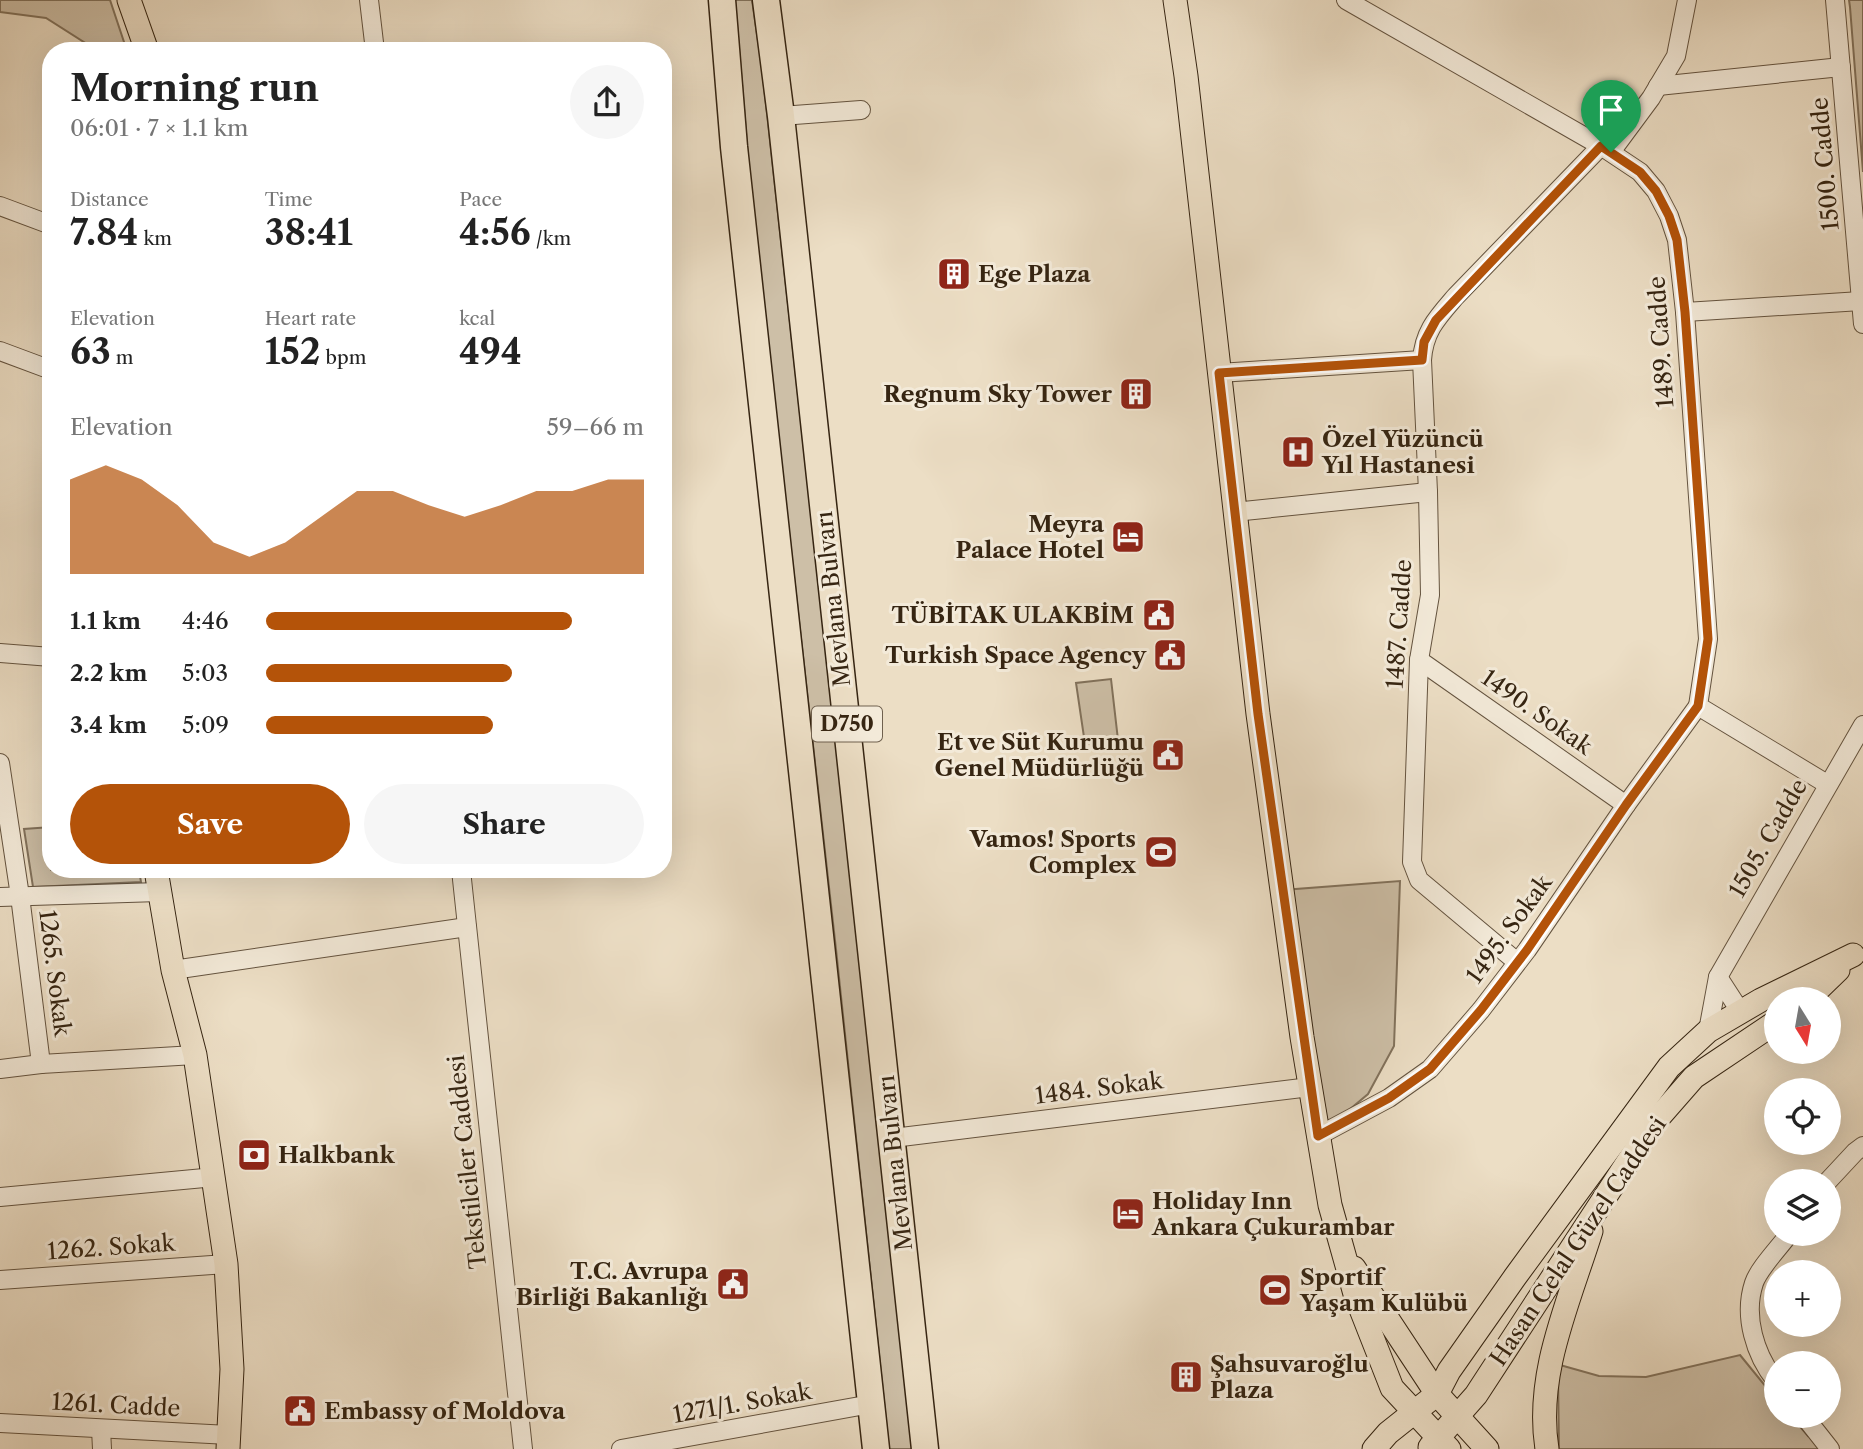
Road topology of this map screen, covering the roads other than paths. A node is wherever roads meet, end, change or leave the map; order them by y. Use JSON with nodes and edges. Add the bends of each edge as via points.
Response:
{"nodes":[{"id":1,"x":129,"y":0,"type":"edge"},
{"id":2,"x":369,"y":0,"type":"edge"},
{"id":3,"x":722,"y":0,"type":"edge"},
{"id":4,"x":766,"y":0,"type":"edge"},
{"id":5,"x":1175,"y":0,"type":"edge"},
{"id":6,"x":1186,"y":0,"type":"edge"},
{"id":7,"x":1346,"y":0,"type":"edge"},
{"id":8,"x":1687,"y":0,"type":"edge"},
{"id":9,"x":1835,"y":0,"type":"edge"},
{"id":10,"x":143,"y":42,"type":"edge"},
{"id":11,"x":374,"y":42,"type":"edge"},
{"id":12,"x":1841,"y":67,"type":"junction"},
{"id":13,"x":1186,"y":76,"type":"junction"},
{"id":14,"x":1658,"y":86,"type":"junction"},
{"id":15,"x":861,"y":110,"type":"dead end"},
{"id":16,"x":781,"y":116,"type":"junction"},
{"id":17,"x":1606,"y":149,"type":"junction"},
{"id":18,"x":0,"y":206,"type":"edge"},
{"id":19,"x":42,"y":222,"type":"edge"},
{"id":20,"x":1861,"y":301,"type":"junction"},
{"id":21,"x":1685,"y":312,"type":"junction"},
{"id":22,"x":1863,"y":324,"type":"edge"},
{"id":23,"x":0,"y":351,"type":"edge"},
{"id":24,"x":1422,"y":360,"type":"junction"},
{"id":25,"x":42,"y":367,"type":"edge"},
{"id":26,"x":1219,"y":373,"type":"junction"},
{"id":27,"x":1428,"y":492,"type":"junction"},
{"id":28,"x":1234,"y":512,"type":"junction"},
{"id":29,"x":0,"y":653,"type":"edge"},
{"id":30,"x":42,"y":656,"type":"edge"},
{"id":31,"x":1419,"y":660,"type":"junction"},
{"id":32,"x":1698,"y":706,"type":"junction"},
{"id":33,"x":1863,"y":725,"type":"edge"},
{"id":34,"x":0,"y":763,"type":"edge"},
{"id":35,"x":1827,"y":784,"type":"junction"},
{"id":36,"x":1626,"y":805,"type":"junction"},
{"id":37,"x":462,"y":878,"type":"edge"},
{"id":38,"x":158,"y":881,"type":"edge"},
{"id":39,"x":20,"y":896,"type":"junction"},
{"id":40,"x":0,"y":897,"type":"edge"},
{"id":41,"x":467,"y":927,"type":"junction"},
{"id":42,"x":1858,"y":951,"type":"edge"},
{"id":43,"x":1517,"y":962,"type":"junction"},
{"id":44,"x":173,"y":970,"type":"junction"},
{"id":45,"x":1718,"y":977,"type":"junction"},
{"id":46,"x":1820,"y":987,"type":"edge"},
{"id":47,"x":1740,"y":1011,"type":"junction"},
{"id":48,"x":1764,"y":1030,"type":"edge"},
{"id":49,"x":1708,"y":1031,"type":"junction"},
{"id":50,"x":1755,"y":1036,"type":"junction"},
{"id":51,"x":195,"y":1055,"type":"junction"},
{"id":52,"x":1729,"y":1055,"type":"junction"},
{"id":53,"x":41,"y":1063,"type":"junction"},
{"id":54,"x":0,"y":1069,"type":"edge"},
{"id":55,"x":1310,"y":1087,"type":"junction"},
{"id":56,"x":1318,"y":1136,"type":"junction"},
{"id":57,"x":893,"y":1138,"type":"junction"},
{"id":58,"x":1863,"y":1146,"type":"edge"},
{"id":59,"x":1839,"y":1169,"type":"edge"},
{"id":60,"x":215,"y":1177,"type":"junction"},
{"id":61,"x":0,"y":1197,"type":"edge"},
{"id":62,"x":1599,"y":1206,"type":"junction"},
{"id":63,"x":1780,"y":1246,"type":"edge"},
{"id":64,"x":1342,"y":1251,"type":"junction"},
{"id":65,"x":226,"y":1264,"type":"junction"},
{"id":66,"x":0,"y":1280,"type":"edge"},
{"id":67,"x":1764,"y":1361,"type":"edge"},
{"id":68,"x":1437,"y":1394,"type":"junction"},
{"id":69,"x":871,"y":1404,"type":"junction"},
{"id":70,"x":1414,"y":1413,"type":"junction"},
{"id":71,"x":1458,"y":1416,"type":"junction"},
{"id":72,"x":0,"y":1423,"type":"edge"},
{"id":73,"x":1813,"y":1428,"type":"edge"},
{"id":74,"x":102,"y":1429,"type":"junction"},
{"id":75,"x":229,"y":1442,"type":"edge"},
{"id":76,"x":1439,"y":1445,"type":"edge"},
{"id":77,"x":102,"y":1449,"type":"edge"},
{"id":78,"x":523,"y":1449,"type":"edge"},
{"id":79,"x":621,"y":1449,"type":"edge"},
{"id":80,"x":876,"y":1449,"type":"edge"},
{"id":81,"x":926,"y":1449,"type":"edge"},
{"id":82,"x":1374,"y":1449,"type":"edge"},
{"id":83,"x":1487,"y":1449,"type":"edge"},
{"id":84,"x":1547,"y":1449,"type":"edge"},
{"id":85,"x":1830,"y":1449,"type":"edge"}],
"edges":[{"from":1,"to":10,"type":"main road"},
{"from":2,"to":11,"type":"street"},
{"from":3,"to":69,"type":"highway","via":[[734,147]]},
{"from":4,"to":16,"type":"highway","name":"Mevlana Bulvarı","number":"D750"},
{"from":5,"to":13,"type":"main road"},
{"from":6,"to":13,"type":"main road"},
{"from":7,"to":17,"type":"street","name":"1489. Cadde"},
{"from":8,"to":14,"type":"street","via":[[1676,56]]},
{"from":9,"to":12,"type":"street","name":"1500. Cadde"},
{"from":12,"to":14,"type":"street"},
{"from":12,"to":20,"type":"street","name":"1500. Cadde"},
{"from":13,"to":26,"type":"main road"},
{"from":14,"to":17,"type":"street","name":"1487. Cadde"},
{"from":15,"to":16,"type":"street"},
{"from":16,"to":57,"type":"highway","name":"Mevlana Bulvarı","number":"D750"},
{"from":17,"to":21,"type":"street","name":"1489. Cadde","via":[[1640,172],[1669,216],[1677,240]]},
{"from":17,"to":24,"type":"street","name":"1487. Cadde","via":[[1436,320],[1424,342]]},
{"from":18,"to":19,"type":"street"},
{"from":20,"to":21,"type":"street"},
{"from":20,"to":22,"type":"street","name":"1500. Cadde"},
{"from":21,"to":32,"type":"street","name":"1489. Cadde","via":[[1708,639]]},
{"from":23,"to":25,"type":"street"},
{"from":24,"to":26,"type":"street"},
{"from":24,"to":27,"type":"street","name":"1487. Cadde"},
{"from":26,"to":28,"type":"main road"},
{"from":27,"to":28,"type":"street"},
{"from":27,"to":31,"type":"street","name":"1487. Cadde","via":[[1430,595]]},
{"from":28,"to":55,"type":"main road"},
{"from":29,"to":30,"type":"street"},
{"from":31,"to":36,"type":"street","name":"1490. Sokak"},
{"from":31,"to":43,"type":"street","name":"1487. Cadde","via":[[1412,862],[1419,880]]},
{"from":32,"to":35,"type":"street"},
{"from":32,"to":36,"type":"street","name":"1495. Sokak"},
{"from":33,"to":35,"type":"street","name":"1505. Cadde"},
{"from":34,"to":39,"type":"street","name":"1265. Sokak"},
{"from":35,"to":45,"type":"street","name":"1505. Cadde"},
{"from":36,"to":43,"type":"street","name":"1495. Sokak"},
{"from":37,"to":41,"type":"street","name":"Tekstilciler Caddesi"},
{"from":38,"to":39,"type":"street"},
{"from":38,"to":44,"type":"main road"},
{"from":39,"to":40,"type":"street"},
{"from":39,"to":53,"type":"street","name":"1265. Sokak"},
{"from":41,"to":44,"type":"street"},
{"from":41,"to":78,"type":"street","name":"Tekstilciler Caddesi"},
{"from":42,"to":46,"type":"main road"},
{"from":42,"to":47,"type":"main road"},
{"from":43,"to":56,"type":"street","name":"1495. Sokak","via":[[1430,1069],[1389,1098]]},
{"from":44,"to":51,"type":"main road"},
{"from":45,"to":47,"type":"street"},
{"from":45,"to":49,"type":"street","name":"1505. Cadde"},
{"from":47,"to":49,"type":"main road","name":"Hasan Celal Güzel Caddesi"},
{"from":47,"to":50,"type":"main road"},
{"from":48,"to":50,"type":"main road","name":"Hasan Celal Güzel Caddesi"},
{"from":49,"to":52,"type":"main road"},
{"from":49,"to":68,"type":"main road","name":"Hasan Celal Güzel Caddesi","via":[[1669,1067],[1515,1277]]},
{"from":50,"to":52,"type":"main road","name":"Hasan Celal Güzel Caddesi"},
{"from":51,"to":53,"type":"street"},
{"from":51,"to":60,"type":"main road"},
{"from":52,"to":62,"type":"main road","name":"Hasan Celal Güzel Caddesi","via":[[1694,1077],[1652,1125]]},
{"from":53,"to":54,"type":"street"},
{"from":55,"to":56,"type":"main road"},
{"from":55,"to":57,"type":"street","name":"1484. Sokak"},
{"from":56,"to":64,"type":"main road"},
{"from":57,"to":81,"type":"highway","name":"Mevlana Bulvarı","number":"D750"},
{"from":58,"to":59,"type":"street"},
{"from":60,"to":61,"type":"street"},
{"from":60,"to":65,"type":"main road"},
{"from":62,"to":71,"type":"main road","name":"Hasan Celal Güzel Caddesi"},
{"from":62,"to":84,"type":"main road","via":[[1552,1350],[1545,1394]]},
{"from":63,"to":67,"type":"street","via":[[1754,1281],[1748,1317]]},
{"from":64,"to":68,"type":"main road"},
{"from":64,"to":70,"type":"main road","via":[[1392,1388]]},
{"from":65,"to":66,"type":"street","name":"1262. Sokak"},
{"from":65,"to":75,"type":"main road","via":[[232,1369]]},
{"from":68,"to":70,"type":"main road","name":"Hasan Celal Güzel Caddesi"},
{"from":68,"to":71,"type":"main road"},
{"from":69,"to":79,"type":"street","name":"1271/1. Sokak"},
{"from":69,"to":80,"type":"highway"},
{"from":70,"to":76,"type":"main road"},
{"from":70,"to":82,"type":"main road","name":"Hasan Celal Güzel Caddesi"},
{"from":71,"to":76,"type":"main road","name":"Hasan Celal Güzel Caddesi"},
{"from":71,"to":83,"type":"main road"},
{"from":72,"to":74,"type":"street","name":"1261. Cadde"},
{"from":73,"to":85,"type":"street"},
{"from":74,"to":75,"type":"street","name":"1261. Cadde"},
{"from":74,"to":77,"type":"street"}]}
